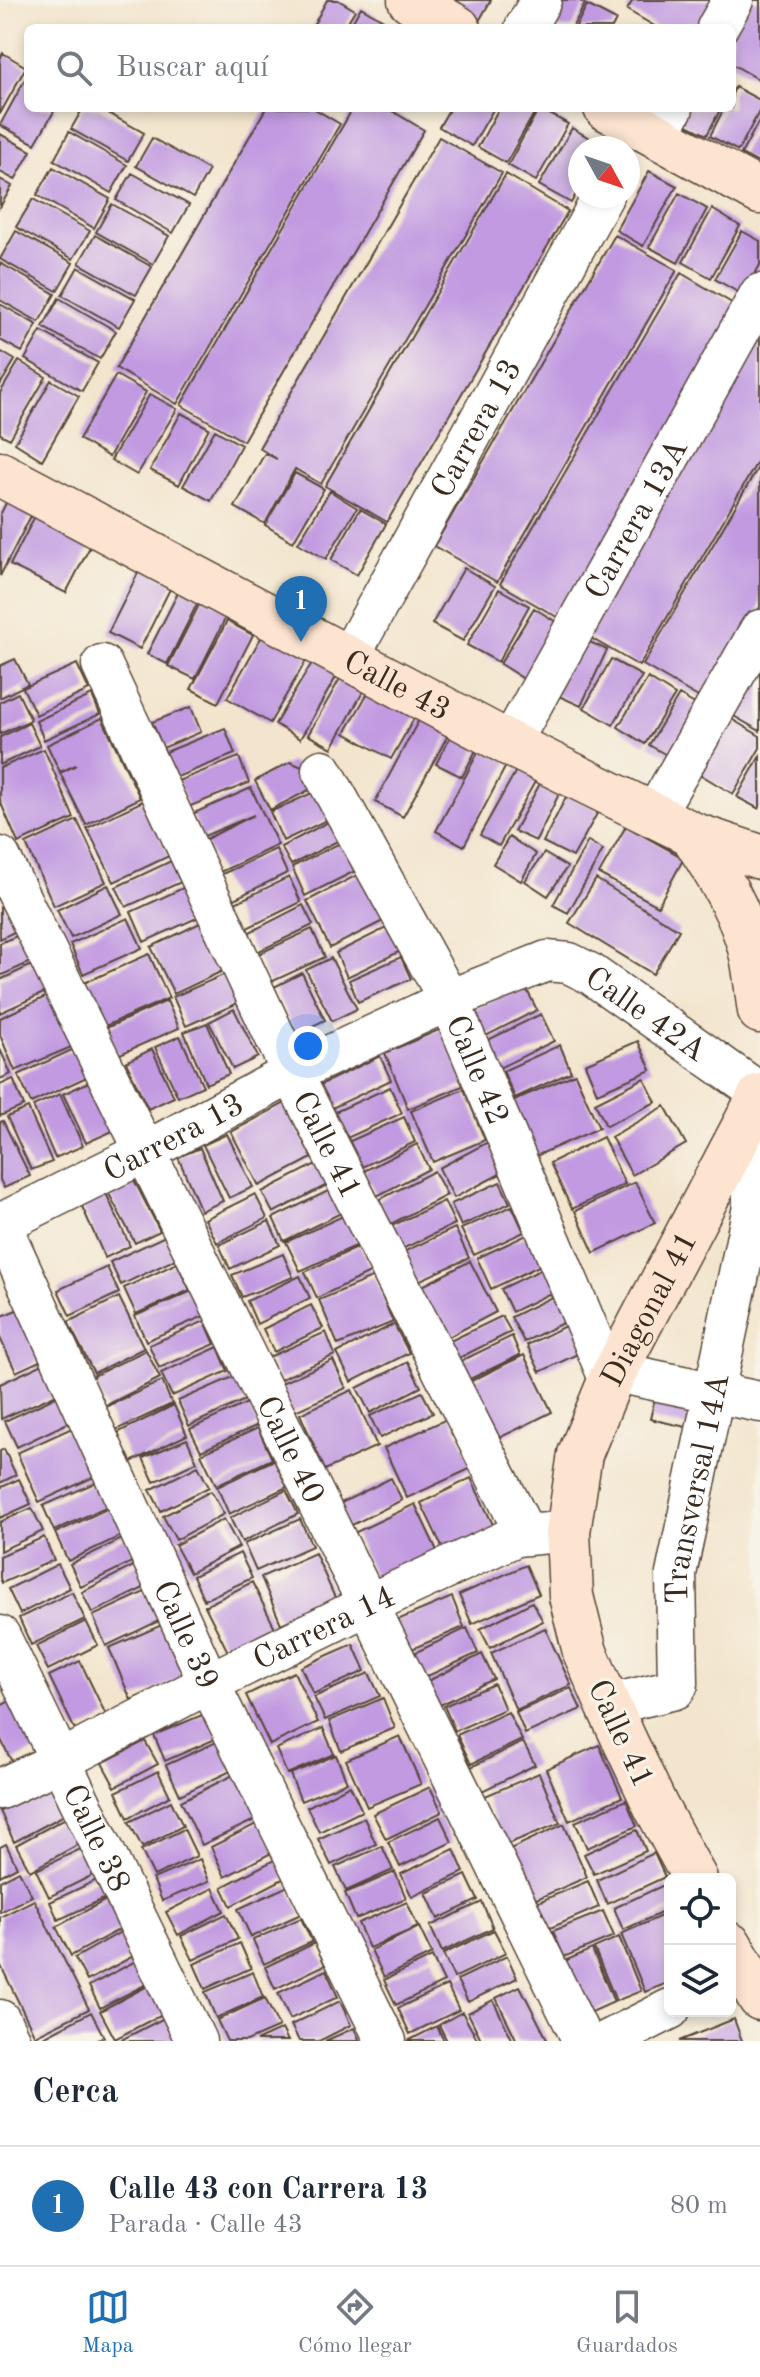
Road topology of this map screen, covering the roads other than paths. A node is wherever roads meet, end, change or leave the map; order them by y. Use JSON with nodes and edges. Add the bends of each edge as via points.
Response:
{"nodes":[{"id":1,"x":410,"y":0,"type":"edge"},
{"id":2,"x":541,"y":0,"type":"edge"},
{"id":3,"x":733,"y":0,"type":"edge"},
{"id":4,"x":451,"y":24,"type":"edge"},
{"id":5,"x":527,"y":24,"type":"edge"},
{"id":6,"x":719,"y":24,"type":"edge"},
{"id":7,"x":641,"y":126,"type":"edge"},
{"id":8,"x":760,"y":192,"type":"edge"},
{"id":9,"x":596,"y":208,"type":"edge"},
{"id":10,"x":760,"y":294,"type":"edge"},
{"id":11,"x":0,"y":474,"type":"edge"},
{"id":12,"x":760,"y":630,"type":"edge"},
{"id":13,"x":348,"y":659,"type":"junction"},
{"id":14,"x":102,"y":665,"type":"dead end"},
{"id":15,"x":510,"y":744,"type":"junction"},
{"id":16,"x":322,"y":770,"type":"dead end"},
{"id":17,"x":673,"y":824,"type":"junction"},
{"id":18,"x":0,"y":857,"type":"edge"},
{"id":19,"x":760,"y":857,"type":"edge"},
{"id":20,"x":569,"y":963,"type":"joint"},
{"id":21,"x":449,"y":1000,"type":"junction"},
{"id":22,"x":760,"y":1011,"type":"edge"},
{"id":23,"x":292,"y":1073,"type":"junction"},
{"id":24,"x":755,"y":1105,"type":"edge"},
{"id":25,"x":145,"y":1152,"type":"junction"},
{"id":26,"x":0,"y":1224,"type":"edge"},
{"id":27,"x":612,"y":1376,"type":"junction"},
{"id":28,"x":712,"y":1393,"type":"junction"},
{"id":29,"x":760,"y":1402,"type":"edge"},
{"id":30,"x":568,"y":1532,"type":"junction"},
{"id":31,"x":525,"y":1533,"type":"junction"},
{"id":32,"x":367,"y":1605,"type":"junction"},
{"id":33,"x":0,"y":1636,"type":"edge"},
{"id":34,"x":209,"y":1683,"type":"junction"},
{"id":35,"x":608,"y":1705,"type":"junction"},
{"id":36,"x":60,"y":1761,"type":"junction"},
{"id":37,"x":0,"y":1789,"type":"edge"},
{"id":38,"x":692,"y":1873,"type":"edge"},
{"id":39,"x":664,"y":2012,"type":"edge"},
{"id":40,"x":0,"y":2020,"type":"edge"},
{"id":41,"x":10,"y":2041,"type":"edge"},
{"id":42,"x":196,"y":2041,"type":"edge"},
{"id":43,"x":386,"y":2041,"type":"edge"},
{"id":44,"x":583,"y":2041,"type":"edge"},
{"id":45,"x":607,"y":2041,"type":"edge"}],
"edges":[{"from":1,"to":4,"type":"main road"},
{"from":2,"to":5,"type":"street"},
{"from":3,"to":6,"type":"street"},
{"from":7,"to":8,"type":"main road"},
{"from":9,"to":13,"type":"street","name":"Carrera 13"},
{"from":10,"to":15,"type":"street","name":"Carrera 13A"},
{"from":11,"to":13,"type":"main road","name":"Calle 43"},
{"from":12,"to":17,"type":"street"},
{"from":13,"to":15,"type":"main road","name":"Calle 43"},
{"from":14,"to":23,"type":"street","name":"Calle 41"},
{"from":15,"to":17,"type":"main road","name":"Calle 43"},
{"from":16,"to":21,"type":"street","name":"Calle 42"},
{"from":17,"to":19,"type":"main road","name":"Calle 43"},
{"from":17,"to":22,"type":"main road","via":[[720,879],[739,915],[752,955]]},
{"from":18,"to":25,"type":"street","name":"Calle 40"},
{"from":20,"to":21,"type":"street","name":"Carrera 13","via":[[547,961]]},
{"from":20,"to":24,"type":"street","name":"Calle 42A","via":[[591,974]]},
{"from":21,"to":23,"type":"street","name":"Carrera 13"},
{"from":21,"to":27,"type":"street","name":"Calle 42"},
{"from":23,"to":25,"type":"street","name":"Carrera 13"},
{"from":23,"to":31,"type":"street","name":"Calle 41"},
{"from":24,"to":27,"type":"main road","name":"Diagonal 41"},
{"from":24,"to":28,"type":"street","name":"Transversal 14A","via":[[753,1207]]},
{"from":25,"to":26,"type":"street","name":"Carrera 13"},
{"from":25,"to":32,"type":"street","name":"Calle 40"},
{"from":26,"to":34,"type":"street","name":"Calle 39"},
{"from":27,"to":28,"type":"street"},
{"from":27,"to":30,"type":"main road","name":"Diagonal 41","via":[[580,1454]]},
{"from":28,"to":29,"type":"street"},
{"from":28,"to":35,"type":"street","name":"Transversal 14A","via":[[676,1574],[678,1684]]},
{"from":30,"to":31,"type":"street","name":"Carrera 14"},
{"from":30,"to":35,"type":"main road","name":"Calle 41","via":[[571,1596],[585,1652]]},
{"from":31,"to":32,"type":"street","name":"Carrera 14"},
{"from":32,"to":34,"type":"street","name":"Carrera 14"},
{"from":32,"to":44,"type":"street","name":"Calle 40"},
{"from":33,"to":36,"type":"street","name":"Calle 38"},
{"from":34,"to":36,"type":"street","name":"Carrera 14"},
{"from":34,"to":43,"type":"street","name":"Calle 39"},
{"from":35,"to":38,"type":"main road","name":"Calle 41"},
{"from":36,"to":37,"type":"street","name":"Carrera 14"},
{"from":36,"to":42,"type":"street","name":"Calle 38"},
{"from":39,"to":45,"type":"street"},
{"from":40,"to":41,"type":"street"}]}
